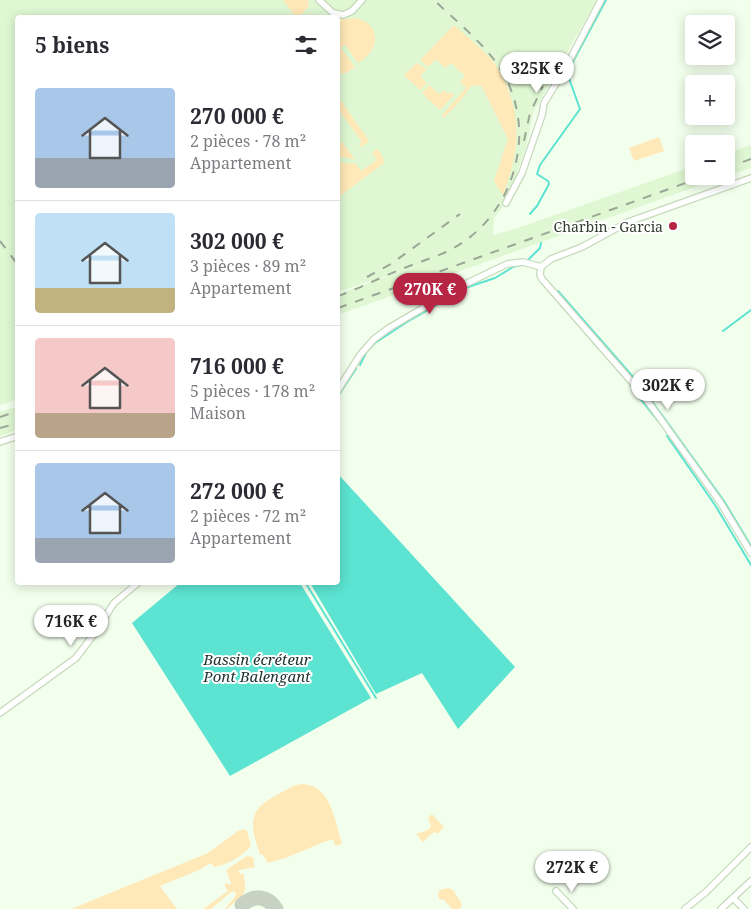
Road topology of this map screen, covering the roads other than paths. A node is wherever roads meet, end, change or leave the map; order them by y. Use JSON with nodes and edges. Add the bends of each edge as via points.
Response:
{"nodes":[{"id":1,"x":319,"y":0,"type":"edge"},
{"id":2,"x":362,"y":0,"type":"edge"},
{"id":3,"x":601,"y":0,"type":"edge"},
{"id":4,"x":340,"y":15,"type":"edge"},
{"id":5,"x":340,"y":15,"type":"edge"},
{"id":6,"x":751,"y":178,"type":"edge"},
{"id":7,"x":506,"y":203,"type":"dead end"},
{"id":8,"x":541,"y":267,"type":"junction"},
{"id":9,"x":340,"y":387,"type":"edge"},
{"id":10,"x":15,"y":437,"type":"edge"},
{"id":11,"x":0,"y":442,"type":"edge"},
{"id":12,"x":751,"y":553,"type":"edge"},
{"id":13,"x":135,"y":585,"type":"edge"},
{"id":14,"x":0,"y":713,"type":"edge"},
{"id":15,"x":751,"y":847,"type":"edge"},
{"id":16,"x":751,"y":881,"type":"edge"},
{"id":17,"x":556,"y":891,"type":"dead end"},
{"id":18,"x":733,"y":898,"type":"junction"},
{"id":19,"x":573,"y":909,"type":"edge"},
{"id":20,"x":685,"y":909,"type":"edge"},
{"id":21,"x":721,"y":909,"type":"edge"},
{"id":22,"x":744,"y":909,"type":"edge"}],
"edges":[{"from":1,"to":4,"type":"street"},
{"from":2,"to":5,"type":"street","via":[[352,11]]},
{"from":3,"to":7,"type":"street","via":[[544,103],[522,173]]},
{"from":6,"to":8,"type":"street","via":[[628,222],[582,247],[551,259]]},
{"from":8,"to":9,"type":"street","via":[[523,262],[507,264],[455,289],[389,328],[360,355]]},
{"from":8,"to":12,"type":"street","via":[[542,279],[644,396],[720,502]]},
{"from":10,"to":11,"type":"street"},
{"from":13,"to":14,"type":"street","via":[[114,603],[76,658]]},
{"from":15,"to":20,"type":"street"},
{"from":16,"to":18,"type":"street"},
{"from":17,"to":19,"type":"street"},
{"from":18,"to":21,"type":"street"},
{"from":18,"to":22,"type":"street"}]}
